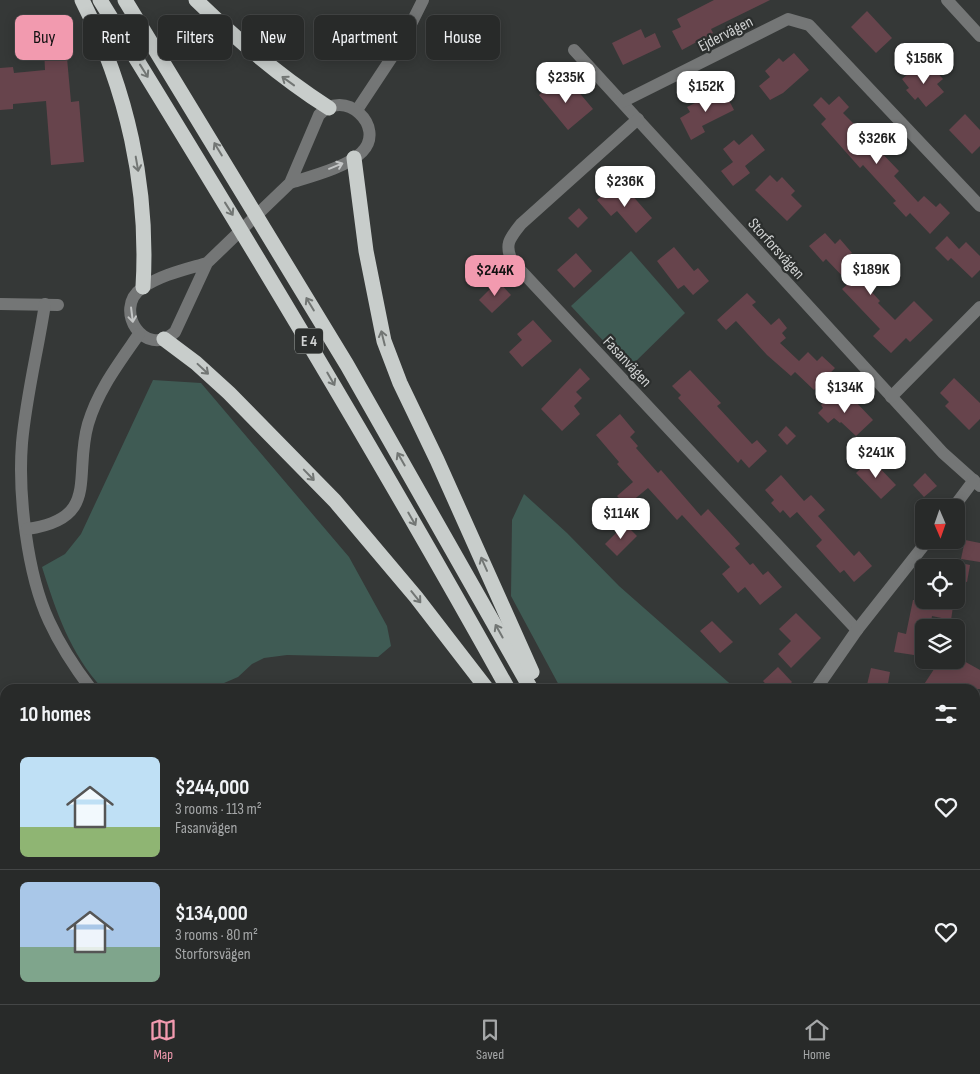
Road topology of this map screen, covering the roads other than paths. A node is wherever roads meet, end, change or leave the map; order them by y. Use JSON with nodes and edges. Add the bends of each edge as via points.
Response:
{"nodes":[{"id":1,"x":82,"y":0,"type":"edge"},
{"id":2,"x":100,"y":0,"type":"edge"},
{"id":3,"x":126,"y":0,"type":"edge"},
{"id":4,"x":196,"y":0,"type":"edge"},
{"id":5,"x":423,"y":0,"type":"edge"},
{"id":6,"x":947,"y":0,"type":"edge"},
{"id":7,"x":980,"y":36,"type":"edge"},
{"id":8,"x":574,"y":50,"type":"dead end"},
{"id":9,"x":622,"y":102,"type":"junction"},
{"id":10,"x":328,"y":108,"type":"junction"},
{"id":11,"x":357,"y":110,"type":"junction"},
{"id":12,"x":638,"y":120,"type":"junction"},
{"id":13,"x":354,"y":158,"type":"junction"},
{"id":14,"x":290,"y":183,"type":"junction"},
{"id":15,"x":980,"y":206,"type":"edge"},
{"id":16,"x":207,"y":263,"type":"junction"},
{"id":17,"x":143,"y":287,"type":"junction"},
{"id":18,"x":0,"y":304,"type":"edge"},
{"id":19,"x":45,"y":304,"type":"junction"},
{"id":20,"x":58,"y":305,"type":"dead end"},
{"id":21,"x":980,"y":307,"type":"edge"},
{"id":22,"x":139,"y":334,"type":"junction"},
{"id":23,"x":164,"y":340,"type":"junction"},
{"id":24,"x":891,"y":397,"type":"junction"},
{"id":25,"x":977,"y":483,"type":"edge"},
{"id":26,"x":962,"y":499,"type":"edge"},
{"id":27,"x":27,"y":529,"type":"junction"},
{"id":28,"x":921,"y":549,"type":"edge"},
{"id":29,"x":857,"y":630,"type":"junction"},
{"id":30,"x":87,"y":684,"type":"edge"},
{"id":31,"x":483,"y":684,"type":"edge"},
{"id":32,"x":505,"y":684,"type":"edge"},
{"id":33,"x":528,"y":684,"type":"edge"},
{"id":34,"x":538,"y":684,"type":"edge"},
{"id":35,"x":819,"y":684,"type":"edge"}],
"edges":[{"from":1,"to":17,"type":"highway","one_way":true,"via":[[107,56],[127,116],[143,210]]},
{"from":2,"to":32,"type":"highway","number":"E 4","one_way":true,"via":[[268,272]]},
{"from":33,"to":3,"type":"highway","number":"E 4","one_way":true,"via":[[332,340]]},
{"from":10,"to":4,"type":"highway","one_way":true,"via":[[284,78]]},
{"from":5,"to":11,"type":"street","via":[[402,42]]},
{"from":6,"to":7,"type":"street"},
{"from":8,"to":9,"type":"street","name":"Storforsvägen"},
{"from":9,"to":12,"type":"street","name":"Storforsvägen"},
{"from":9,"to":15,"type":"street","name":"Ejdervägen","via":[[788,19],[809,25]]},
{"from":10,"to":11,"type":"street","via":[[341,106]]},
{"from":10,"to":14,"type":"street","via":[[319,116]]},
{"from":11,"to":13,"type":"street","via":[[365,119],[368,136],[365,148]]},
{"from":12,"to":24,"type":"street","name":"Storforsvägen"},
{"from":12,"to":29,"type":"street","name":"Fasanvägen","via":[[521,224],[508,241],[508,253]]},
{"from":14,"to":13,"type":"street","one_way":true},
{"from":34,"to":13,"type":"highway","one_way":true,"via":[[400,383],[384,341],[366,251]]},
{"from":14,"to":16,"type":"street"},
{"from":16,"to":17,"type":"street"},
{"from":16,"to":23,"type":"street","via":[[175,332]]},
{"from":17,"to":22,"type":"street","one_way":true,"via":[[131,305],[132,321]]},
{"from":18,"to":19,"type":"street"},
{"from":19,"to":20,"type":"street"},
{"from":19,"to":27,"type":"street","via":[[22,443]]},
{"from":21,"to":24,"type":"street"},
{"from":22,"to":23,"type":"street"},
{"from":22,"to":27,"type":"street","via":[[108,377],[96,401],[83,449],[81,489],[76,505],[64,518],[50,525]]},
{"from":23,"to":31,"type":"highway","one_way":true,"via":[[196,362],[334,501],[416,597]]},
{"from":24,"to":25,"type":"street","name":"Storforsvägen","via":[[943,453]]},
{"from":25,"to":26,"type":"street"},
{"from":27,"to":30,"type":"street","via":[[33,575],[49,621]]},
{"from":28,"to":29,"type":"street"},
{"from":29,"to":35,"type":"street"}]}
